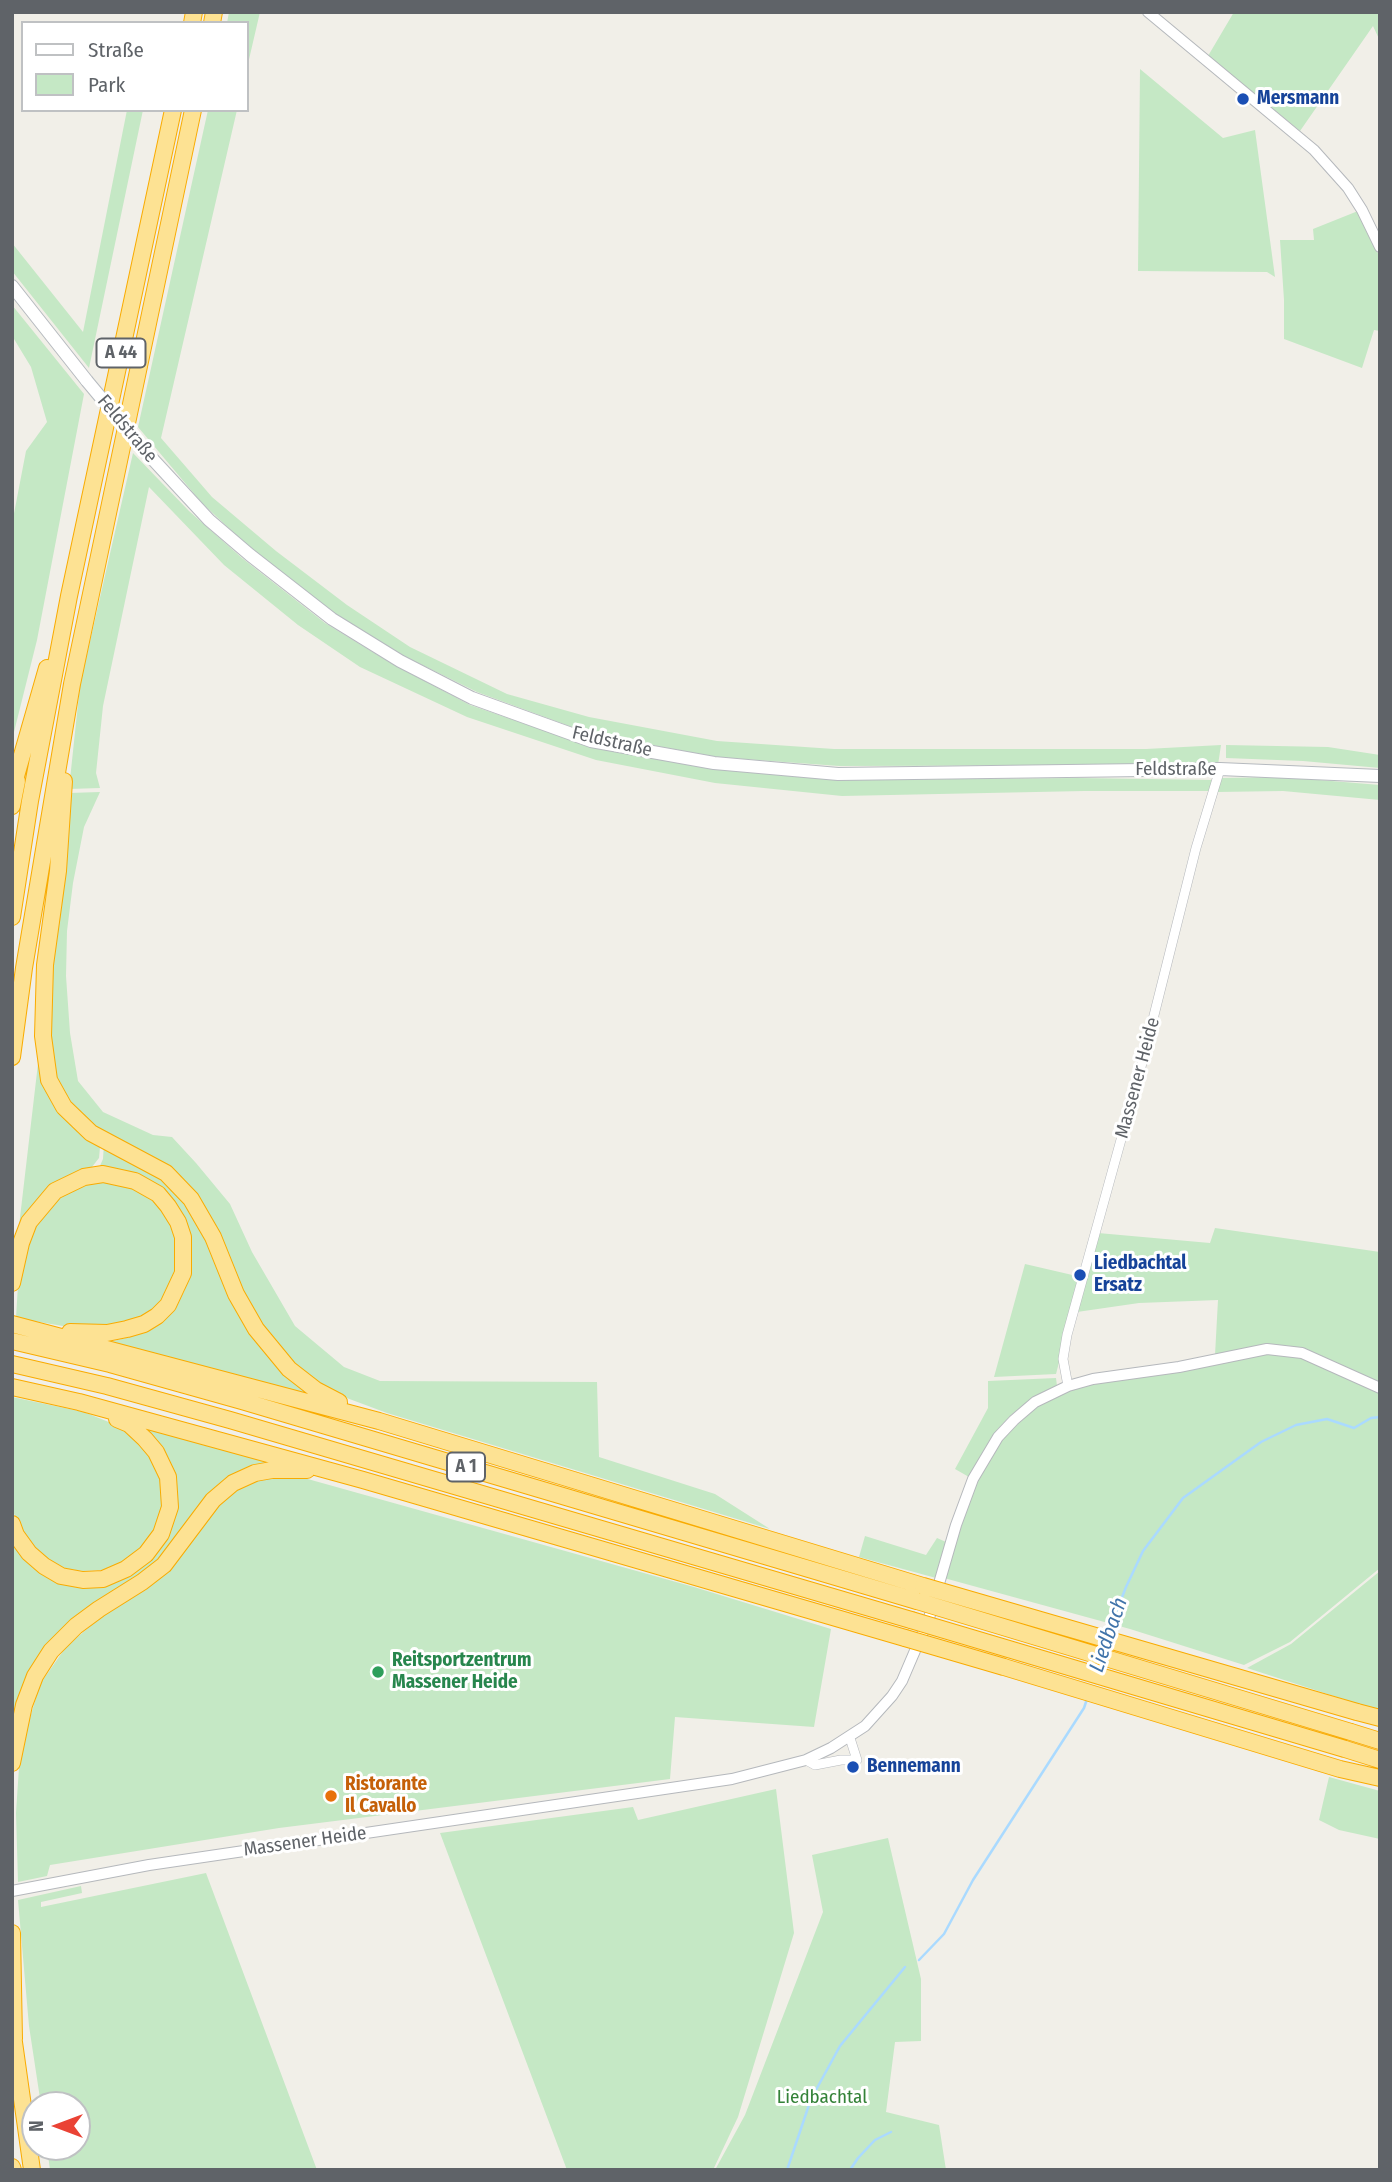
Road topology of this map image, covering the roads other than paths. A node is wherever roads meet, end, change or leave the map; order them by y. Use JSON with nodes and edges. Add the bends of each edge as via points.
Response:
{"nodes":[{"id":1,"x":1148,"y":12,"type":"edge"},
{"id":2,"x":173,"y":112,"type":"edge"},
{"id":3,"x":194,"y":112,"type":"edge"},
{"id":4,"x":1380,"y":247,"type":"edge"},
{"id":5,"x":12,"y":286,"type":"edge"},
{"id":6,"x":69,"y":596,"type":"junction"},
{"id":7,"x":72,"y":684,"type":"junction"},
{"id":8,"x":20,"y":761,"type":"junction"},
{"id":9,"x":1220,"y":769,"type":"junction"},
{"id":10,"x":1380,"y":776,"type":"edge"},
{"id":11,"x":12,"y":790,"type":"edge"},
{"id":12,"x":12,"y":806,"type":"edge"},
{"id":13,"x":12,"y":917,"type":"edge"},
{"id":14,"x":12,"y":1058,"type":"edge"},
{"id":15,"x":12,"y":1283,"type":"edge"},
{"id":16,"x":18,"y":1326,"type":"edge"},
{"id":17,"x":12,"y":1341,"type":"edge"},
{"id":18,"x":12,"y":1364,"type":"edge"},
{"id":19,"x":1068,"y":1386,"type":"junction"},
{"id":20,"x":12,"y":1387,"type":"edge"},
{"id":21,"x":1380,"y":1388,"type":"edge"},
{"id":22,"x":79,"y":1402,"type":"junction"},
{"id":23,"x":379,"y":1421,"type":"junction"},
{"id":24,"x":363,"y":1480,"type":"junction"},
{"id":25,"x":12,"y":1524,"type":"edge"},
{"id":26,"x":920,"y":1593,"type":"junction"},
{"id":27,"x":1380,"y":1718,"type":"edge"},
{"id":28,"x":850,"y":1738,"type":"junction"},
{"id":29,"x":1380,"y":1741,"type":"edge"},
{"id":30,"x":806,"y":1760,"type":"junction"},
{"id":31,"x":1380,"y":1760,"type":"edge"},
{"id":32,"x":12,"y":1763,"type":"edge"},
{"id":33,"x":1380,"y":1778,"type":"edge"},
{"id":34,"x":12,"y":1891,"type":"edge"},
{"id":35,"x":12,"y":1933,"type":"edge"},
{"id":36,"x":13,"y":2034,"type":"edge"},
{"id":37,"x":32,"y":2170,"type":"edge"}],
"edges":[{"from":1,"to":4,"type":"street","via":[[1323,159],[1355,199]]},
{"from":2,"to":6,"type":"highway","number":"A 44"},
{"from":3,"to":7,"type":"highway","number":"A 44"},
{"from":5,"to":9,"type":"main road","name":"Feldstraße","bridge":true,"via":[[147,453],[209,520],[332,620],[472,698],[591,741],[714,763],[838,774]]},
{"from":6,"to":8,"type":"highway"},
{"from":6,"to":13,"type":"highway","number":"A 44"},
{"from":7,"to":14,"type":"highway","number":"A 44"},
{"from":7,"to":23,"type":"highway","via":[[58,871],[45,965],[43,1036],[49,1080],[64,1107],[91,1133],[166,1173],[191,1199],[256,1329],[289,1369],[332,1399]]},
{"from":8,"to":11,"type":"highway"},
{"from":8,"to":12,"type":"highway"},
{"from":9,"to":10,"type":"main road","name":"Feldstraße"},
{"from":9,"to":19,"type":"street","name":"Massener Heide","via":[[1067,1335],[1063,1359]]},
{"from":15,"to":16,"type":"highway","via":[[29,1222],[55,1191],[84,1177],[119,1176],[148,1187],[168,1206],[183,1237],[183,1273],[177,1289],[168,1305],[144,1324],[86,1334]]},
{"from":16,"to":23,"type":"highway"},
{"from":17,"to":26,"type":"highway","number":"A 1","via":[[110,1364]]},
{"from":18,"to":31,"type":"highway","number":"A 1","bridge":true,"via":[[230,1420]]},
{"from":19,"to":21,"type":"street","name":"Massener Heide","via":[[1278,1349],[1302,1353]]},
{"from":19,"to":28,"type":"street","name":"Massener Heide","via":[[1023,1411],[990,1448],[964,1502],[911,1664],[885,1704]]},
{"from":20,"to":22,"type":"highway"},
{"from":22,"to":24,"type":"highway"},
{"from":22,"to":25,"type":"highway","via":[[128,1424],[156,1452],[168,1477],[170,1507],[161,1534],[126,1570],[103,1579],[83,1580],[61,1576],[44,1566],[29,1553]]},
{"from":23,"to":26,"type":"highway"},
{"from":24,"to":32,"type":"highway","via":[[309,1470],[272,1470],[233,1483],[213,1500],[164,1565],[76,1626],[51,1651],[24,1705]]},
{"from":24,"to":33,"type":"highway","bridge":true},
{"from":26,"to":27,"type":"highway","bridge":true},
{"from":26,"to":29,"type":"highway","number":"A 1","bridge":true},
{"from":28,"to":30,"type":"street","name":"Massener Heide"},
{"from":28,"to":30,"type":"street","name":"Massener Heide","via":[[857,1760],[815,1765]]},
{"from":30,"to":34,"type":"street","name":"Massener Heide","via":[[732,1779],[149,1866]]},
{"from":35,"to":36,"type":"highway"},
{"from":36,"to":37,"type":"highway"}]}
